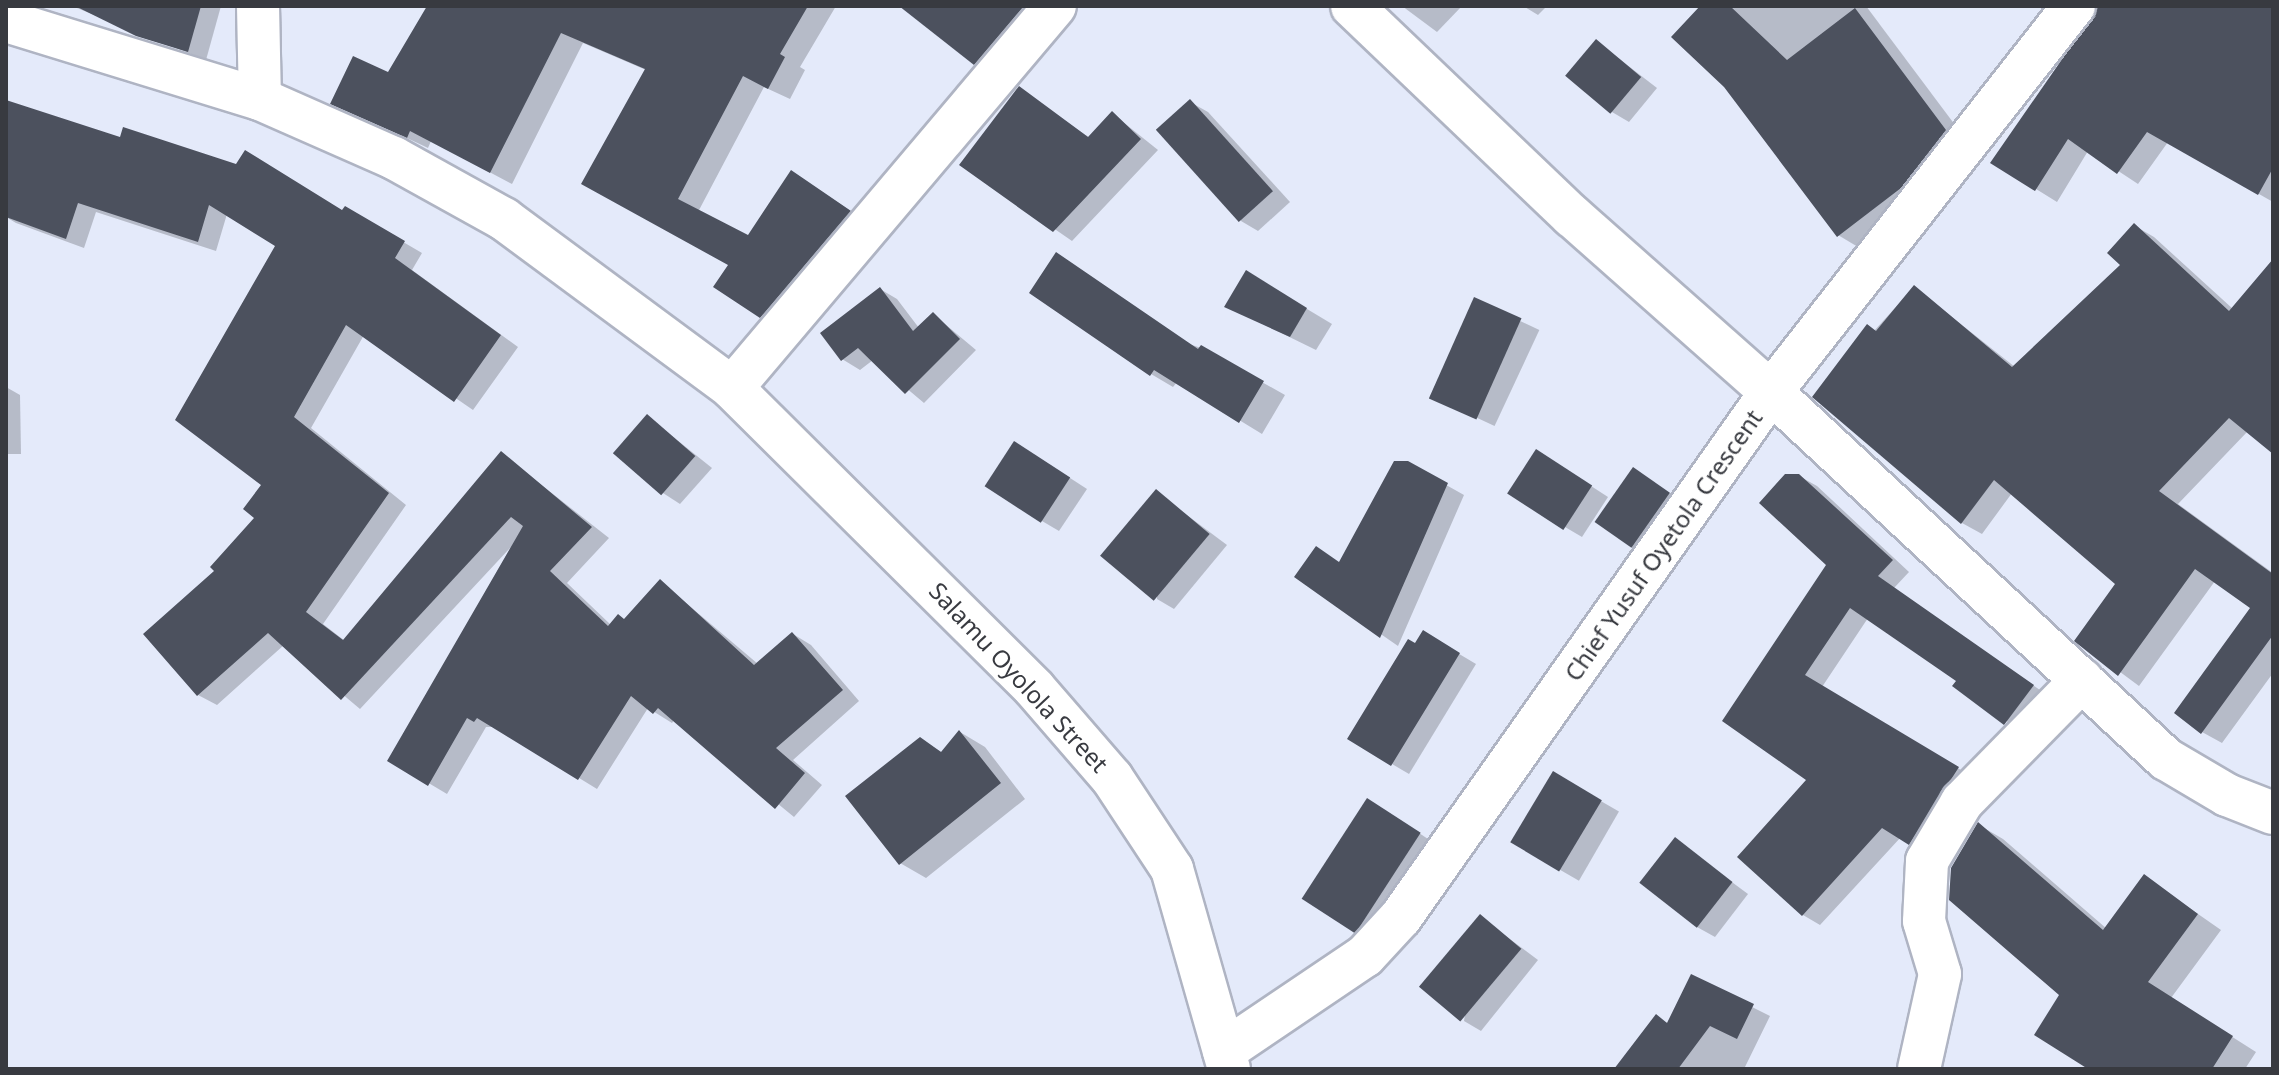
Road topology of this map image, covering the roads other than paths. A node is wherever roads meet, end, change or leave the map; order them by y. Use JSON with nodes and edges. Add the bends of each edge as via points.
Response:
{"nodes":[{"id":1,"x":258,"y":6,"type":"edge"},
{"id":2,"x":1055,"y":6,"type":"edge"},
{"id":3,"x":1352,"y":6,"type":"edge"},
{"id":4,"x":2074,"y":6,"type":"edge"},
{"id":5,"x":6,"y":21,"type":"edge"},
{"id":6,"x":260,"y":99,"type":"junction"},
{"id":7,"x":732,"y":388,"type":"junction"},
{"id":8,"x":1771,"y":392,"type":"junction"},
{"id":9,"x":2082,"y":680,"type":"junction"},
{"id":10,"x":2273,"y":813,"type":"edge"},
{"id":11,"x":1227,"y":1060,"type":"edge"},
{"id":12,"x":1919,"y":1069,"type":"edge"}],
"edges":[{"from":1,"to":6,"type":"street"},
{"from":2,"to":7,"type":"street"},
{"from":3,"to":8,"type":"street","via":[[1572,216]]},
{"from":4,"to":8,"type":"street","name":"Chief Yusuf Oyetola Crescent"},
{"from":5,"to":6,"type":"street","name":"Salamu Oyolola Street"},
{"from":6,"to":7,"type":"street","name":"Salamu Oyolola Street","via":[[394,158],[504,219]]},
{"from":7,"to":11,"type":"street","name":"Salamu Oyolola Street","via":[[1013,666],[1112,778],[1172,869]]},
{"from":8,"to":9,"type":"street"},
{"from":8,"to":11,"type":"street","name":"Chief Yusuf Oyetola Crescent","via":[[1401,917],[1365,956]]},
{"from":9,"to":10,"type":"street","via":[[2166,759],[2227,795]]},
{"from":9,"to":12,"type":"street","via":[[1962,802],[1927,861],[1924,921],[1940,974]]}]}
